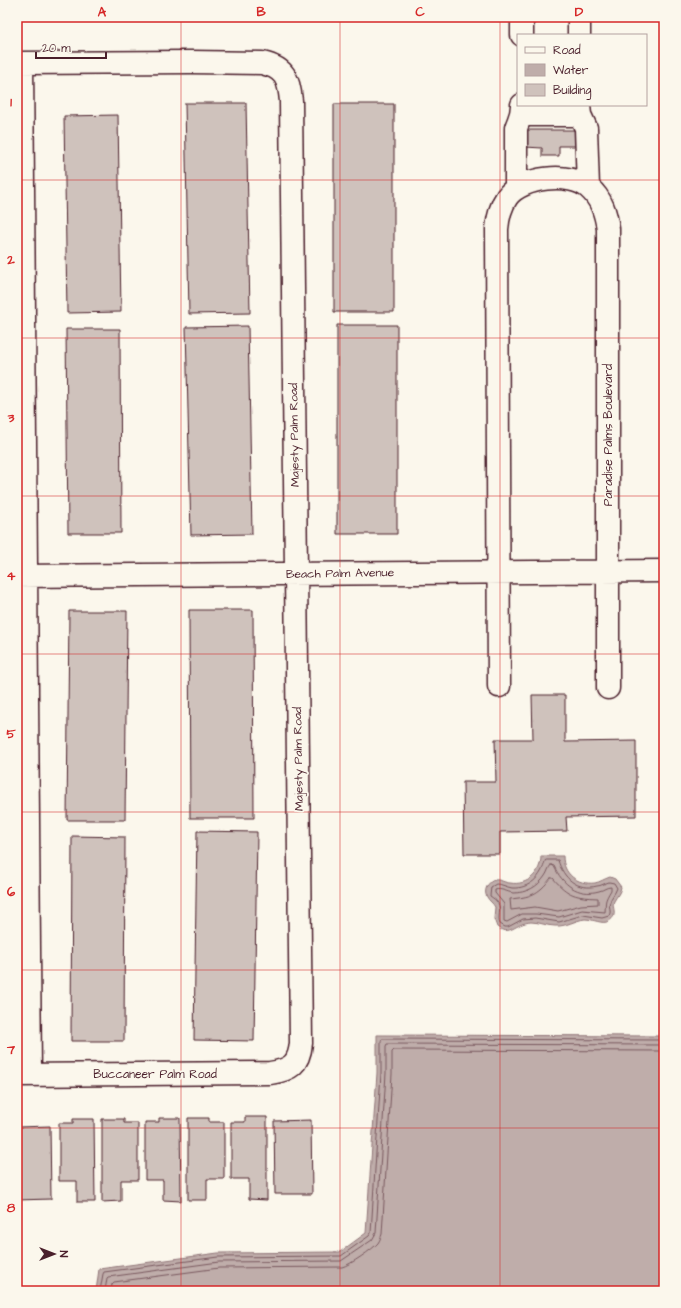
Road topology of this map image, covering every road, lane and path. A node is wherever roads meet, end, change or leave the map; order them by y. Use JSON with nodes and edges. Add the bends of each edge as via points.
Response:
{"nodes":[{"id":1,"x":522,"y":17,"type":"edge"},
{"id":2,"x":579,"y":17,"type":"edge"},
{"id":3,"x":522,"y":34,"type":"edge"},
{"id":4,"x":579,"y":34,"type":"edge"},
{"id":5,"x":19,"y":63,"type":"edge"},
{"id":6,"x":522,"y":110,"type":"edge"},
{"id":7,"x":580,"y":110,"type":"edge"},
{"id":8,"x":588,"y":187,"type":"junction"},
{"id":9,"x":516,"y":188,"type":"junction"},
{"id":10,"x":608,"y":571,"type":"junction"},
{"id":11,"x":664,"y":571,"type":"edge"},
{"id":12,"x":499,"y":572,"type":"junction"},
{"id":13,"x":296,"y":574,"type":"junction"},
{"id":14,"x":21,"y":576,"type":"edge"},
{"id":15,"x":499,"y":686,"type":"dead end"},
{"id":16,"x":608,"y":688,"type":"dead end"},
{"id":17,"x":292,"y":1066,"type":"joint"},
{"id":18,"x":24,"y":1075,"type":"edge"}],
"edges":[{"from":1,"to":3,"type":"street"},
{"from":2,"to":4,"type":"street"},
{"from":5,"to":13,"type":"street","name":"Majesty Palm Road","via":[[262,63],[273,65],[282,71],[287,80],[291,101]]},
{"from":5,"to":14,"type":"street"},
{"from":6,"to":7,"type":"street"},
{"from":6,"to":9,"type":"street","via":[[516,128]]},
{"from":7,"to":8,"type":"street","via":[[586,128]]},
{"from":8,"to":9,"type":"street","name":"Paradise Palms Boulevard","via":[[568,179],[539,179]]},
{"from":8,"to":10,"type":"street","name":"Paradise Palms Boulevard","via":[[596,194],[602,205],[608,229]]},
{"from":9,"to":12,"type":"street","name":"Paradise Palms Boulevard","via":[[502,206],[497,229]]},
{"from":10,"to":11,"type":"street","name":"Beach Palm Avenue"},
{"from":10,"to":12,"type":"street","name":"Beach Palm Avenue"},
{"from":10,"to":16,"type":"street","name":"Paradise Palms Boulevard"},
{"from":12,"to":13,"type":"street","name":"Beach Palm Avenue"},
{"from":12,"to":15,"type":"street","name":"Paradise Palms Boulevard"},
{"from":13,"to":14,"type":"street","name":"Beach Palm Avenue"},
{"from":13,"to":17,"type":"street","name":"Majesty Palm Road","via":[[301,1043],[297,1060]]},
{"from":14,"to":18,"type":"street"},
{"from":17,"to":18,"type":"street","name":"Buccaneer Palm Road","via":[[270,1073]]}]}
